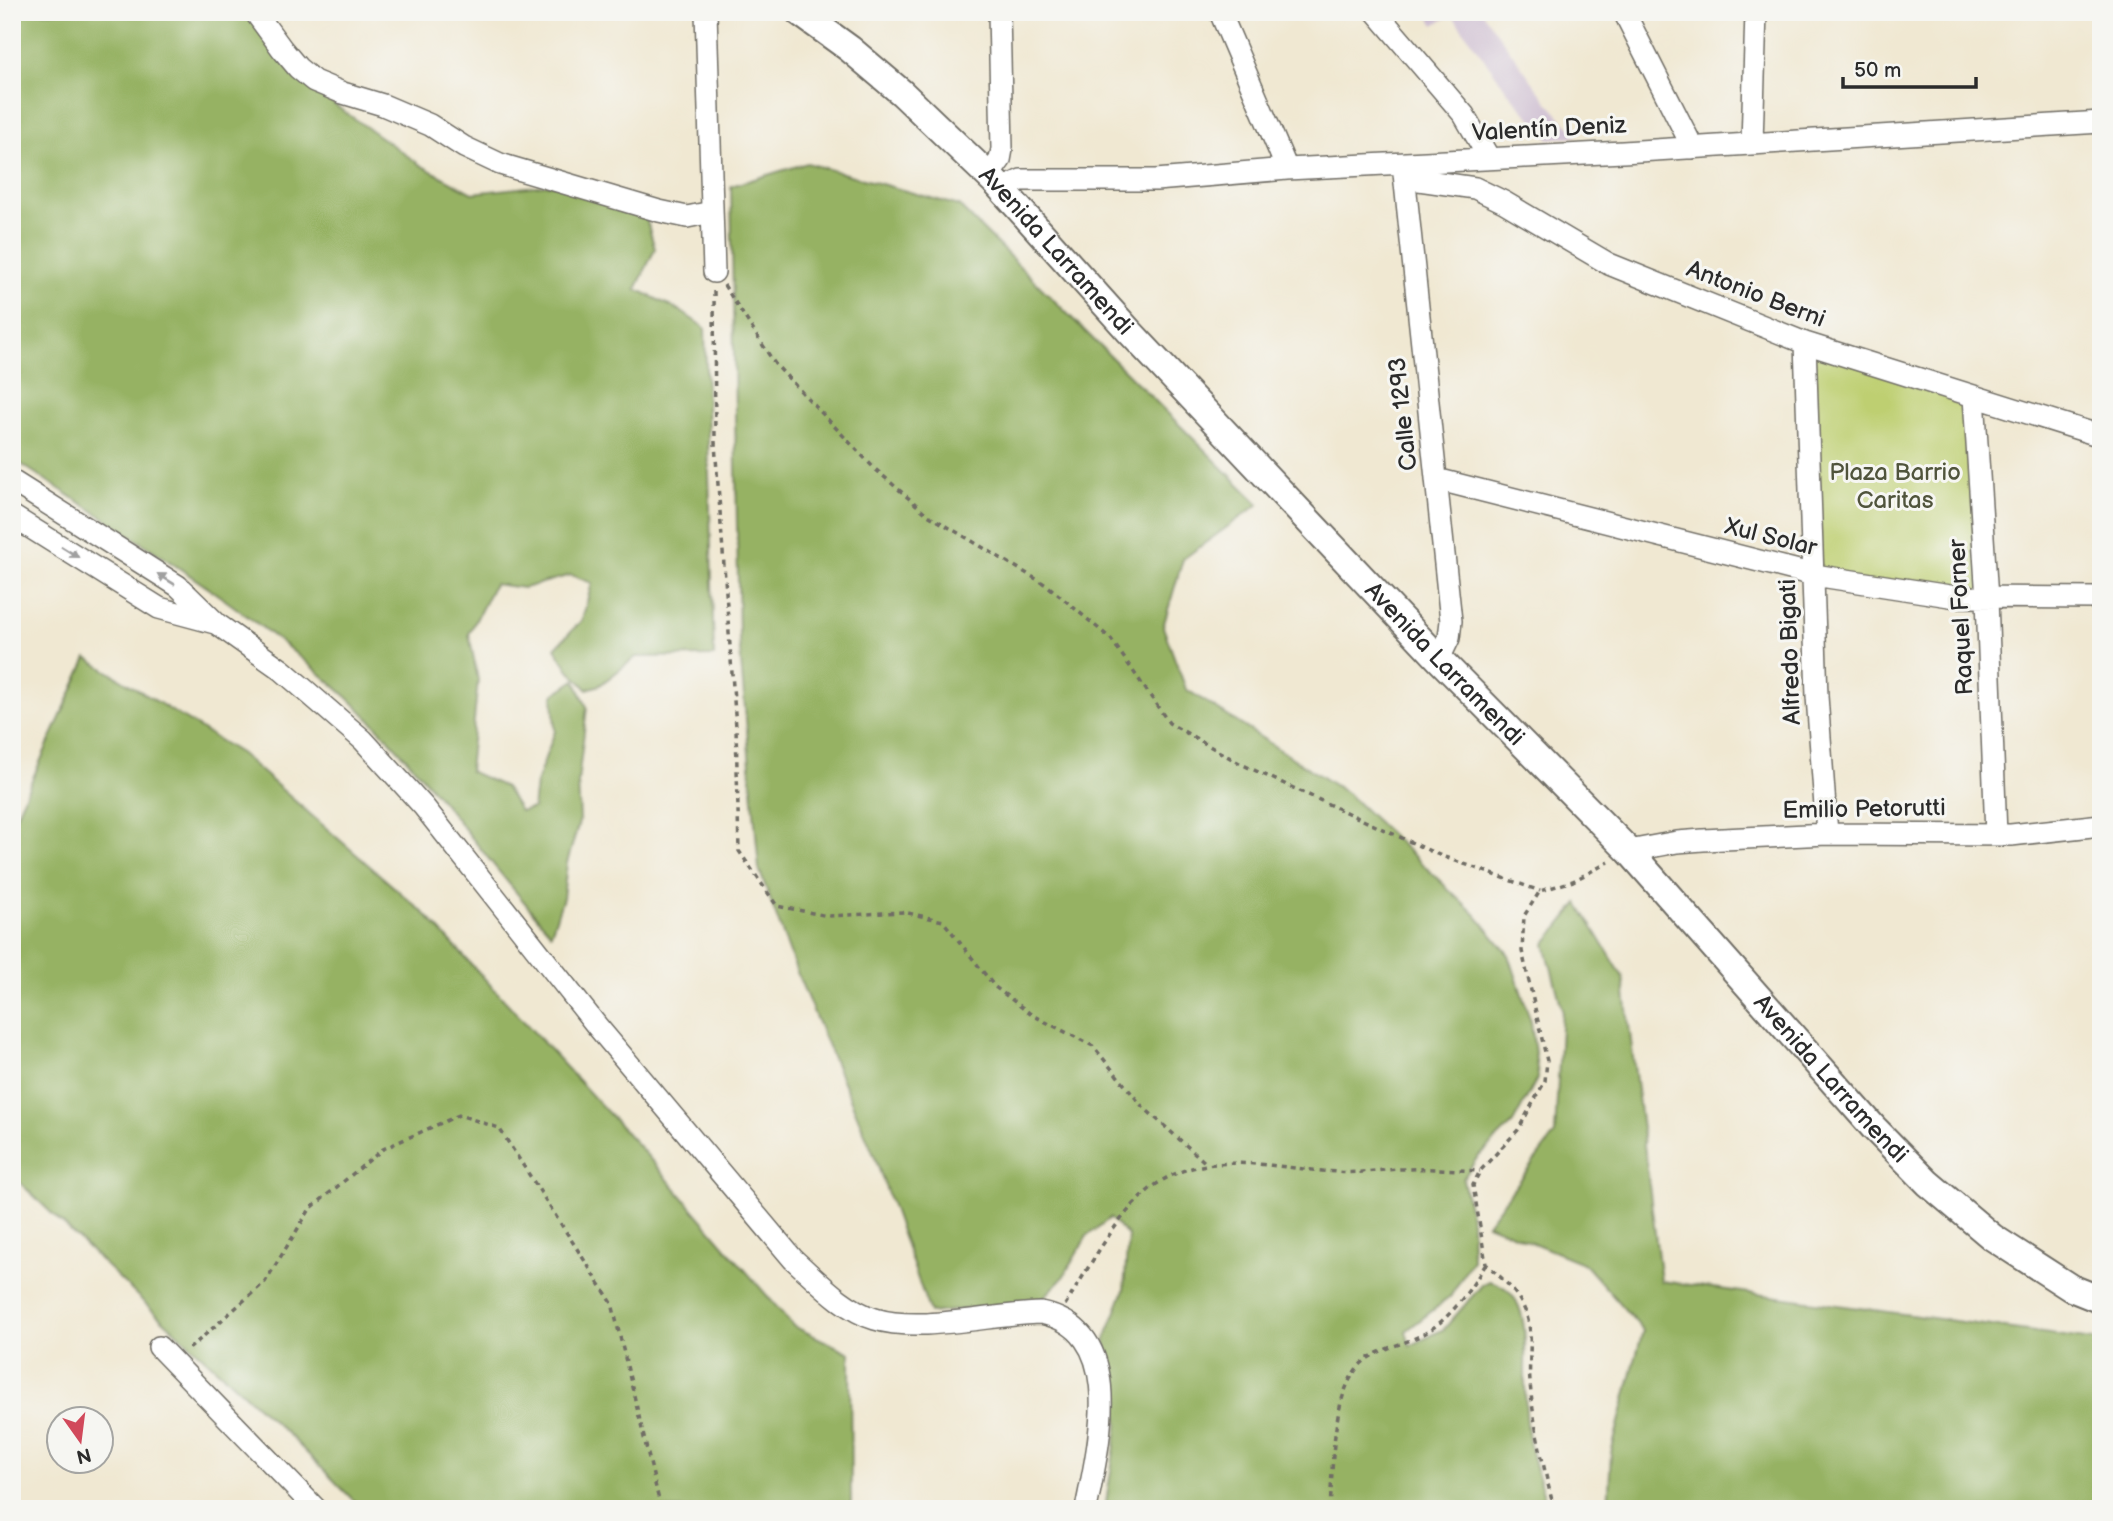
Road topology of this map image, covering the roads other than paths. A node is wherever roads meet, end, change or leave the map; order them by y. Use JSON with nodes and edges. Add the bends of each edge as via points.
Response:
{"nodes":[{"id":1,"x":255,"y":12,"type":"edge"},
{"id":2,"x":706,"y":12,"type":"edge"},
{"id":3,"x":799,"y":12,"type":"edge"},
{"id":4,"x":999,"y":12,"type":"edge"},
{"id":5,"x":1220,"y":12,"type":"edge"},
{"id":6,"x":1376,"y":12,"type":"edge"},
{"id":7,"x":1624,"y":12,"type":"edge"},
{"id":8,"x":1756,"y":12,"type":"edge"},
{"id":9,"x":2101,"y":122,"type":"edge"},
{"id":10,"x":1752,"y":143,"type":"junction"},
{"id":11,"x":1693,"y":148,"type":"junction"},
{"id":12,"x":1489,"y":158,"type":"junction"},
{"id":13,"x":1287,"y":169,"type":"junction"},
{"id":14,"x":1404,"y":170,"type":"junction"},
{"id":15,"x":995,"y":182,"type":"junction"},
{"id":16,"x":712,"y":212,"type":"junction"},
{"id":17,"x":714,"y":272,"type":"road end"},
{"id":18,"x":1805,"y":343,"type":"junction"},
{"id":19,"x":1974,"y":397,"type":"junction"},
{"id":20,"x":2101,"y":436,"type":"edge"},
{"id":21,"x":1436,"y":479,"type":"junction"},
{"id":22,"x":12,"y":481,"type":"edge"},
{"id":23,"x":12,"y":516,"type":"edge"},
{"id":24,"x":1814,"y":575,"type":"junction"},
{"id":25,"x":2101,"y":598,"type":"edge"},
{"id":26,"x":1987,"y":599,"type":"junction"},
{"id":27,"x":217,"y":624,"type":"junction"},
{"id":28,"x":1439,"y":659,"type":"junction"},
{"id":29,"x":2101,"y":825,"type":"edge"},
{"id":30,"x":1827,"y":834,"type":"junction"},
{"id":31,"x":1996,"y":835,"type":"junction"},
{"id":32,"x":1629,"y":851,"type":"junction"},
{"id":33,"x":2101,"y":1300,"type":"edge"},
{"id":34,"x":167,"y":1354,"type":"road end"},
{"id":35,"x":316,"y":1509,"type":"edge"},
{"id":36,"x":1086,"y":1509,"type":"edge"}],
"edges":[{"from":1,"to":16,"type":"street","via":[[282,50],[314,80],[419,120],[500,164],[659,211],[687,217]]},
{"from":2,"to":16,"type":"street"},
{"from":3,"to":15,"type":"main road","name":"Avenida Larramendi","via":[[902,93]]},
{"from":4,"to":15,"type":"street","via":[[1002,149]]},
{"from":5,"to":13,"type":"street"},
{"from":6,"to":12,"type":"street","via":[[1464,116]]},
{"from":7,"to":11,"type":"street"},
{"from":8,"to":10,"type":"street"},
{"from":9,"to":10,"type":"street","name":"Valentín Deniz"},
{"from":10,"to":11,"type":"street","name":"Valentín Deniz"},
{"from":11,"to":12,"type":"street","name":"Valentín Deniz"},
{"from":12,"to":14,"type":"street","name":"Valentín Deniz"},
{"from":13,"to":14,"type":"street","name":"Valentín Deniz"},
{"from":13,"to":15,"type":"street","name":"Valentín Deniz","via":[[1156,180]]},
{"from":14,"to":18,"type":"street","name":"Antonio Berni","via":[[1475,188],[1608,264]]},
{"from":14,"to":21,"type":"street","name":"Calle 1293"},
{"from":15,"to":28,"type":"main road","name":"Avenida Larramendi","via":[[1138,341]]},
{"from":16,"to":17,"type":"street"},
{"from":18,"to":19,"type":"street","name":"Antonio Berni"},
{"from":18,"to":24,"type":"street","name":"Alfredo Bigati"},
{"from":19,"to":20,"type":"street","name":"Antonio Berni"},
{"from":19,"to":26,"type":"street","name":"Raquel Forner"},
{"from":21,"to":24,"type":"street","name":"Xul Solar"},
{"from":21,"to":28,"type":"street","name":"Calle 1293","via":[[1451,621]]},
{"from":27,"to":22,"type":"street","one_way":true,"via":[[178,586]]},
{"from":23,"to":27,"type":"street","one_way":true,"via":[[159,608]]},
{"from":24,"to":26,"type":"street","name":"Xul Solar"},
{"from":24,"to":30,"type":"street","name":"Alfredo Bigati","via":[[1816,696]]},
{"from":25,"to":26,"type":"street","name":"Xul Solar"},
{"from":26,"to":31,"type":"street","name":"Raquel Forner"},
{"from":27,"to":36,"type":"street","via":[[330,709],[394,772],[597,1026],[793,1259],[822,1286],[860,1312],[892,1323],[1041,1313],[1058,1316],[1083,1334],[1101,1393]]},
{"from":28,"to":32,"type":"main road","name":"Avenida Larramendi"},
{"from":29,"to":31,"type":"street","name":"Emilio Petorutti"},
{"from":30,"to":31,"type":"street","name":"Emilio Petorutti"},
{"from":30,"to":32,"type":"street","name":"Emilio Petorutti","via":[[1677,842]]},
{"from":32,"to":33,"type":"main road","name":"Avenida Larramendi","via":[[1928,1183],[1992,1237],[2071,1288]]},
{"from":34,"to":35,"type":"street"}]}
